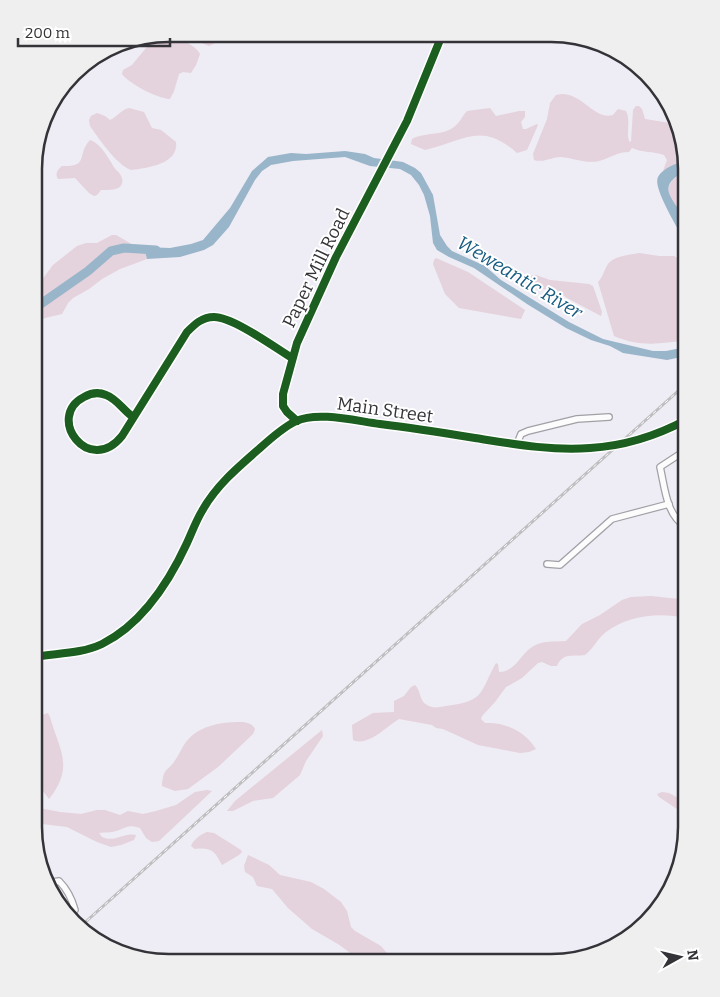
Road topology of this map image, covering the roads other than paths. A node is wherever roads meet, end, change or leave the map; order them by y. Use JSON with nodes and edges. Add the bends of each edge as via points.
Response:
{"nodes":[{"id":1,"x":439,"y":43,"type":"edge"},
{"id":2,"x":292,"y":358,"type":"junction"},
{"id":3,"x":133,"y":417,"type":"junction"},
{"id":4,"x":609,"y":417,"type":"dead end"},
{"id":5,"x":297,"y":421,"type":"junction"},
{"id":6,"x":678,"y":424,"type":"edge"},
{"id":7,"x":517,"y":444,"type":"junction"},
{"id":8,"x":678,"y":456,"type":"edge"},
{"id":9,"x":669,"y":504,"type":"junction"},
{"id":10,"x":677,"y":520,"type":"edge"},
{"id":11,"x":547,"y":564,"type":"dead end"},
{"id":12,"x":43,"y":656,"type":"edge"},
{"id":13,"x":55,"y":882,"type":"edge"},
{"id":14,"x":74,"y":911,"type":"edge"}],
"edges":[{"from":1,"to":2,"type":"street","name":"Paper Mill Road","via":[[407,121],[336,257]]},
{"from":2,"to":3,"type":"street","via":[[229,321],[206,318],[187,332]]},
{"from":2,"to":5,"type":"street","name":"Paper Mill Road","via":[[283,406]]},
{"from":3,"to":3,"type":"street","via":[[108,448],[89,449],[79,444],[70,431],[70,413],[74,405],[88,395],[106,395]]},
{"from":4,"to":7,"type":"street","via":[[577,419],[528,431],[518,438]]},
{"from":5,"to":7,"type":"street","name":"Main Street","via":[[322,417],[354,420]]},
{"from":5,"to":12,"type":"street","name":"Main Street","via":[[254,452],[215,490],[166,582],[135,621],[94,648]]},
{"from":6,"to":7,"type":"street","name":"Main Street","bridge":true,"via":[[660,433],[591,448]]},
{"from":8,"to":9,"type":"street","via":[[660,467]]},
{"from":9,"to":10,"type":"street"},
{"from":9,"to":11,"type":"street","via":[[612,519],[560,565]]},
{"from":13,"to":14,"type":"street","via":[[64,886],[73,901]]}]}
